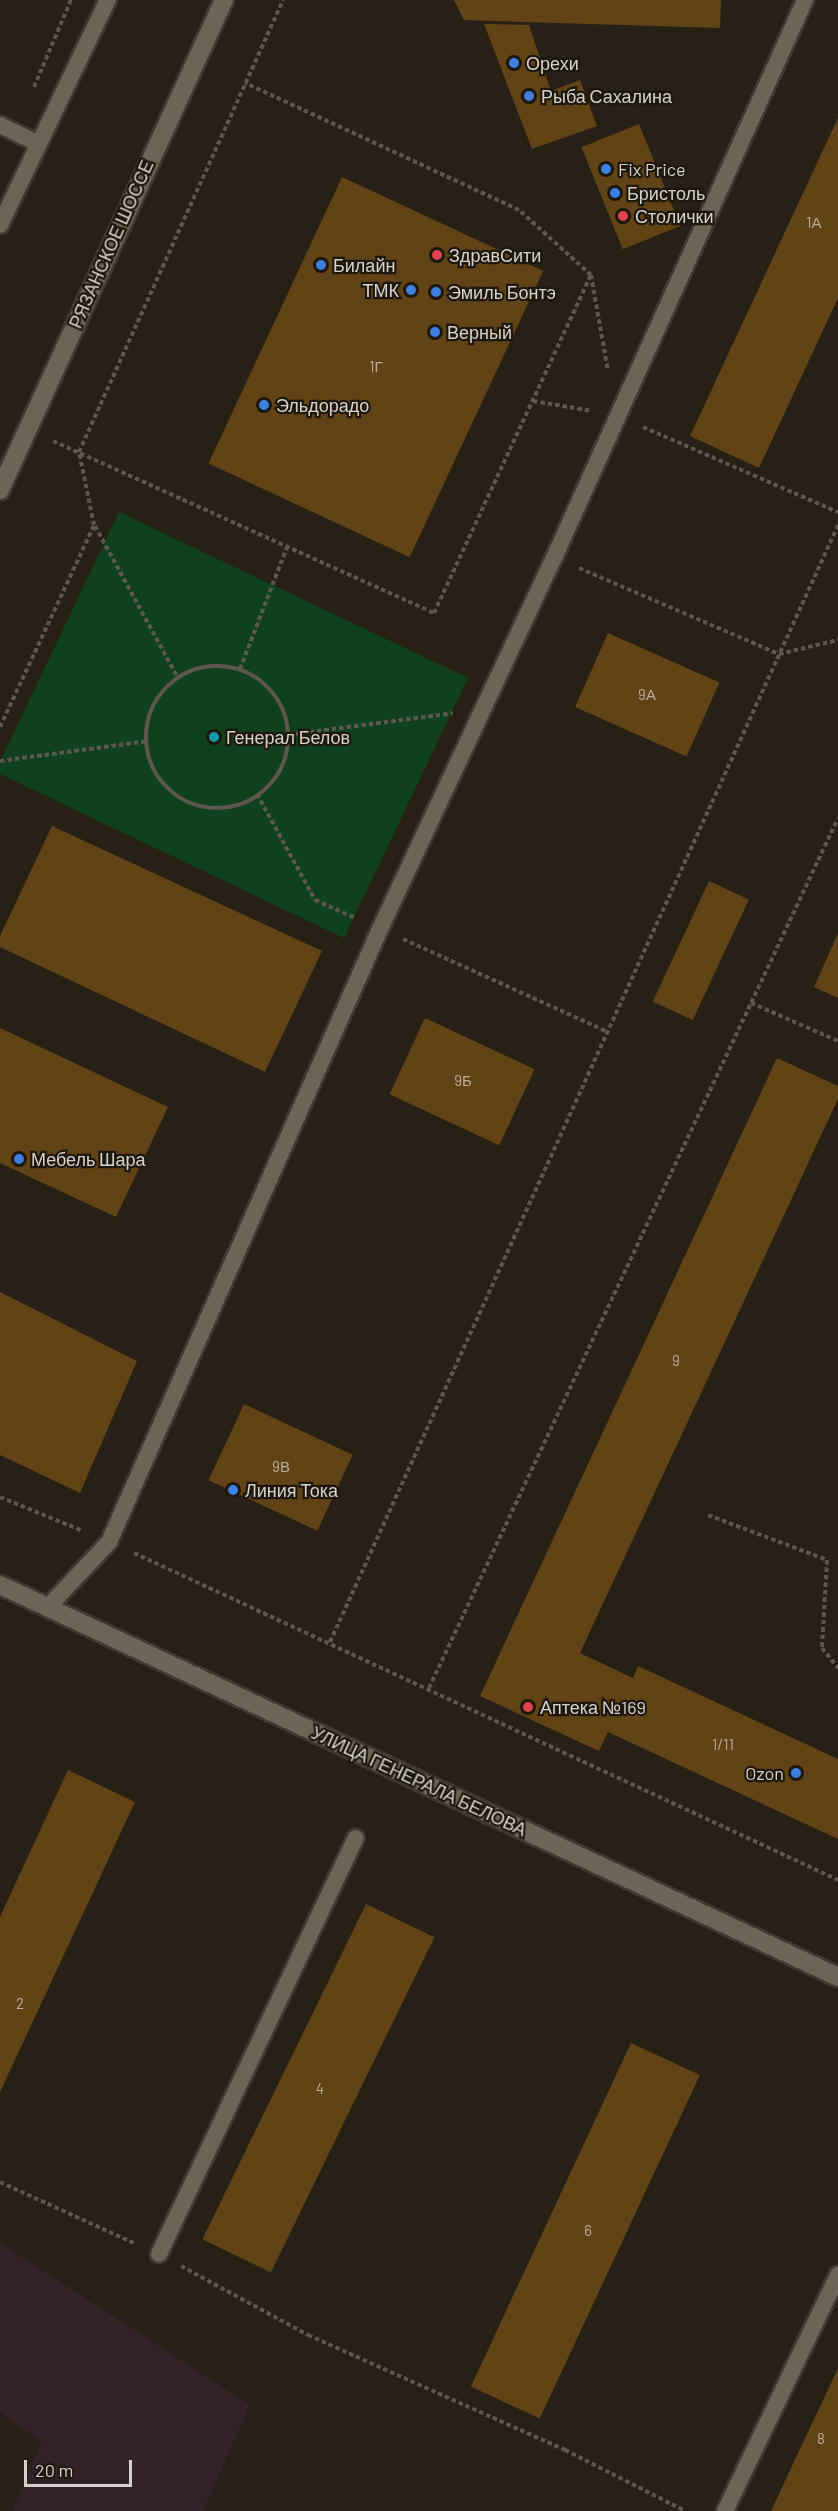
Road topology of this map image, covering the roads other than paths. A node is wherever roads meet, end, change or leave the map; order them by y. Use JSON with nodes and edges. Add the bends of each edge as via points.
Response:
{"nodes":[{"id":1,"x":108,"y":0,"type":"edge"},
{"id":2,"x":224,"y":0,"type":"edge"},
{"id":3,"x":805,"y":0,"type":"edge"},
{"id":4,"x":0,"y":125,"type":"edge"},
{"id":5,"x":39,"y":144,"type":"junction"},
{"id":6,"x":0,"y":225,"type":"edge"},
{"id":7,"x":0,"y":490,"type":"edge"},
{"id":8,"x":0,"y":1585,"type":"edge"},
{"id":9,"x":48,"y":1607,"type":"junction"},
{"id":10,"x":356,"y":1838,"type":"dead end"},
{"id":11,"x":838,"y":1977,"type":"edge"},
{"id":12,"x":159,"y":2254,"type":"road end"},
{"id":13,"x":838,"y":2275,"type":"edge"},
{"id":14,"x":725,"y":2511,"type":"edge"}],
"edges":[{"from":1,"to":5,"type":"lane"},
{"from":2,"to":7,"type":"street","name":"РЯЗАНСКОЕ ШОССЕ"},
{"from":3,"to":9,"type":"lane","via":[[554,558],[380,929],[109,1542]]},
{"from":4,"to":5,"type":"lane"},
{"from":5,"to":6,"type":"lane"},
{"from":8,"to":9,"type":"street","name":"УЛИЦА ГЕНЕРАЛА БЕЛОВА"},
{"from":9,"to":11,"type":"street","name":"УЛИЦА ГЕНЕРАЛА БЕЛОВА"},
{"from":10,"to":12,"type":"lane"},
{"from":13,"to":14,"type":"lane"}]}
